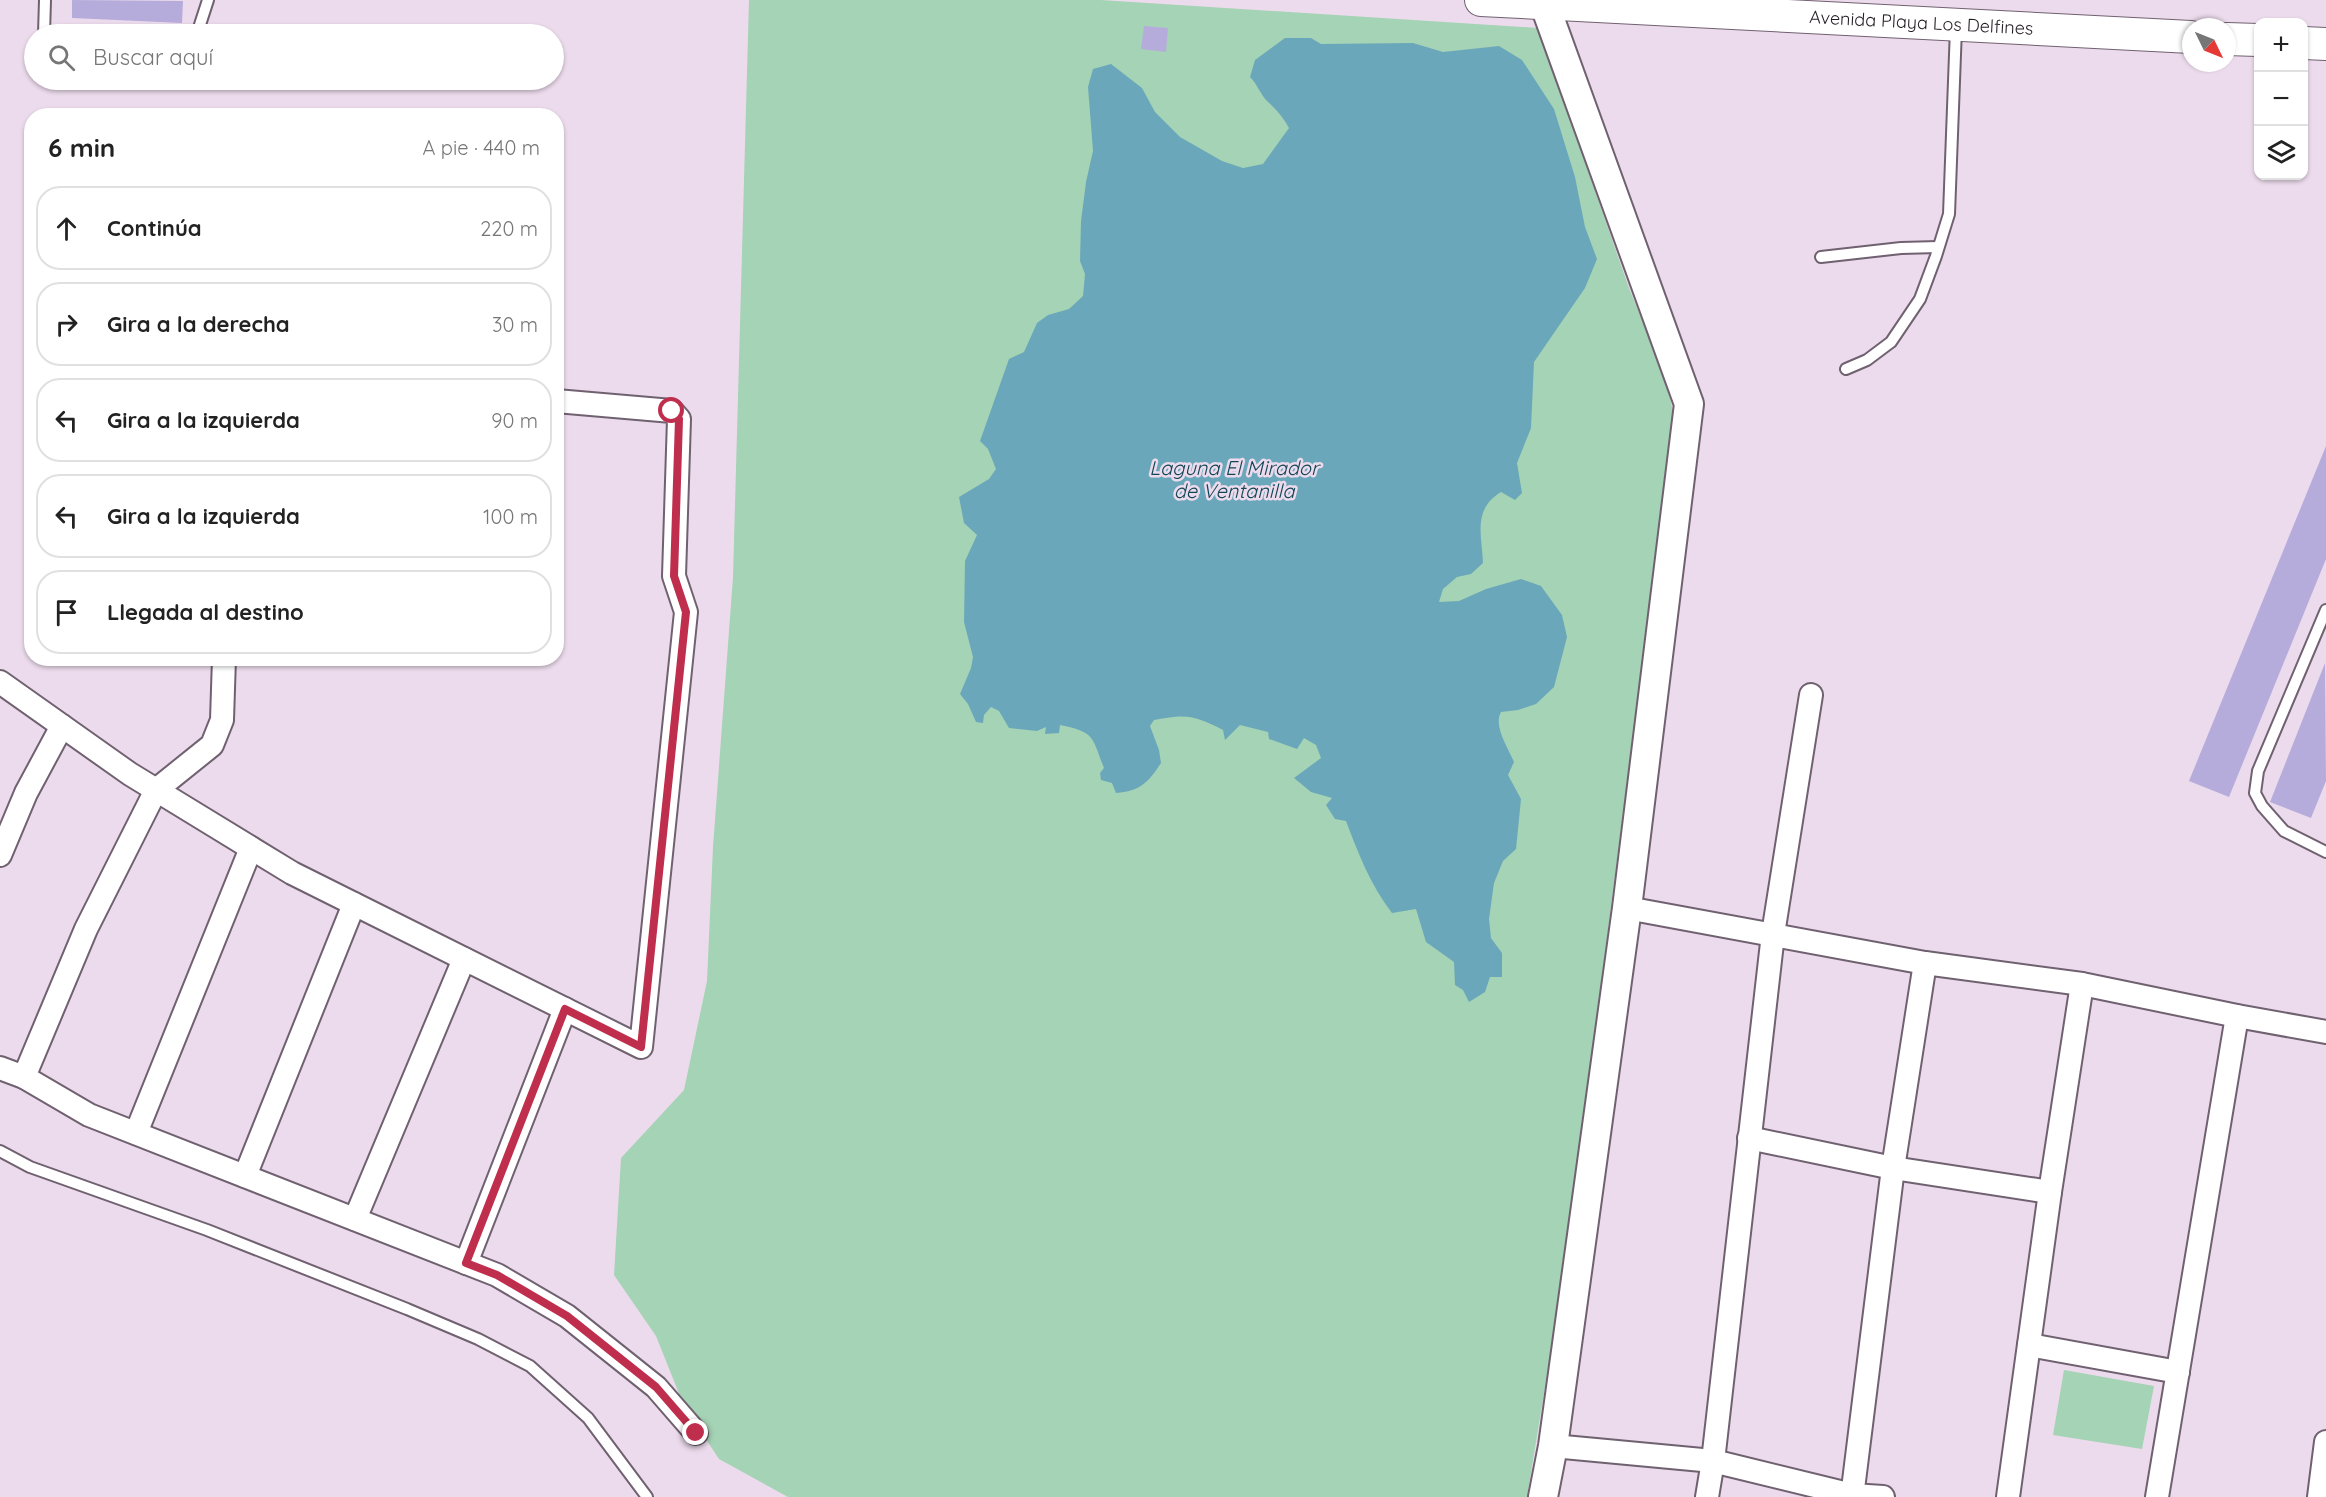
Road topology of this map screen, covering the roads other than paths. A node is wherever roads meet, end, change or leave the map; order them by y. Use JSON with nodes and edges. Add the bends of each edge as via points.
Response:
{"nodes":[{"id":1,"x":45,"y":0,"type":"edge"},
{"id":2,"x":208,"y":0,"type":"edge"},
{"id":3,"x":1481,"y":0,"type":"edge"},
{"id":4,"x":1542,"y":2,"type":"edge"},
{"id":5,"x":44,"y":24,"type":"edge"},
{"id":6,"x":200,"y":24,"type":"edge"},
{"id":7,"x":1956,"y":25,"type":"junction"},
{"id":8,"x":2182,"y":37,"type":"edge"},
{"id":9,"x":2236,"y":39,"type":"edge"},
{"id":10,"x":2254,"y":40,"type":"edge"},
{"id":11,"x":2308,"y":43,"type":"edge"},
{"id":12,"x":2326,"y":44,"type":"edge"},
{"id":13,"x":1938,"y":247,"type":"junction"},
{"id":14,"x":1821,"y":257,"type":"dead end"},
{"id":15,"x":1846,"y":369,"type":"dead end"},
{"id":16,"x":564,"y":402,"type":"edge"},
{"id":17,"x":2326,"y":610,"type":"edge"},
{"id":18,"x":224,"y":666,"type":"edge"},
{"id":19,"x":0,"y":682,"type":"edge"},
{"id":20,"x":1811,"y":695,"type":"dead end"},
{"id":21,"x":62,"y":726,"type":"junction"},
{"id":22,"x":156,"y":790,"type":"junction"},
{"id":23,"x":251,"y":848,"type":"junction"},
{"id":24,"x":2326,"y":852,"type":"edge"},
{"id":25,"x":0,"y":855,"type":"edge"},
{"id":26,"x":354,"y":904,"type":"junction"},
{"id":27,"x":1627,"y":908,"type":"junction"},
{"id":28,"x":1773,"y":934,"type":"junction"},
{"id":29,"x":464,"y":959,"type":"junction"},
{"id":30,"x":1925,"y":963,"type":"junction"},
{"id":31,"x":2082,"y":984,"type":"junction"},
{"id":32,"x":565,"y":1009,"type":"junction"},
{"id":33,"x":2237,"y":1017,"type":"junction"},
{"id":34,"x":2326,"y":1032,"type":"edge"},
{"id":35,"x":0,"y":1068,"type":"edge"},
{"id":36,"x":24,"y":1077,"type":"junction"},
{"id":37,"x":136,"y":1134,"type":"junction"},
{"id":38,"x":1749,"y":1138,"type":"junction"},
{"id":39,"x":2,"y":1155,"type":"edge"},
{"id":40,"x":1893,"y":1168,"type":"junction"},
{"id":41,"x":245,"y":1176,"type":"junction"},
{"id":42,"x":2050,"y":1192,"type":"junction"},
{"id":43,"x":355,"y":1220,"type":"junction"},
{"id":44,"x":466,"y":1263,"type":"junction"},
{"id":45,"x":2029,"y":1346,"type":"junction"},
{"id":46,"x":2178,"y":1372,"type":"junction"},
{"id":47,"x":696,"y":1433,"type":"dead end"},
{"id":48,"x":2326,"y":1442,"type":"edge"},
{"id":49,"x":1553,"y":1446,"type":"junction"},
{"id":50,"x":1713,"y":1461,"type":"junction"},
{"id":51,"x":1852,"y":1496,"type":"edge"},
{"id":52,"x":647,"y":1497,"type":"edge"},
{"id":53,"x":1543,"y":1497,"type":"edge"},
{"id":54,"x":1707,"y":1497,"type":"edge"},
{"id":55,"x":1883,"y":1497,"type":"edge"},
{"id":56,"x":2008,"y":1497,"type":"edge"},
{"id":57,"x":2157,"y":1497,"type":"edge"},
{"id":58,"x":2319,"y":1497,"type":"edge"}],
"edges":[{"from":1,"to":5,"type":"lane"},
{"from":2,"to":6,"type":"lane"},
{"from":3,"to":4,"type":"main road","name":"Avenida Playa Los Delfines"},
{"from":4,"to":7,"type":"main road","name":"Avenida Playa Los Delfines"},
{"from":4,"to":27,"type":"street","via":[[1689,404]]},
{"from":7,"to":8,"type":"main road","name":"Avenida Playa Los Delfines"},
{"from":7,"to":13,"type":"lane","via":[[1949,214]]},
{"from":9,"to":10,"type":"main road"},
{"from":11,"to":12,"type":"main road"},
{"from":13,"to":14,"type":"lane"},
{"from":13,"to":15,"type":"lane","via":[[1920,299],[1891,342],[1867,360]]},
{"from":16,"to":32,"type":"street","via":[[672,411],[679,419],[674,576],[686,612],[641,1047]]},
{"from":17,"to":24,"type":"lane","via":[[2258,771],[2255,793],[2284,831]]},
{"from":18,"to":22,"type":"street","via":[[222,720],[212,745]]},
{"from":19,"to":21,"type":"street"},
{"from":20,"to":28,"type":"street"},
{"from":21,"to":22,"type":"street"},
{"from":21,"to":25,"type":"street","via":[[26,793]]},
{"from":22,"to":23,"type":"street"},
{"from":22,"to":36,"type":"street","via":[[86,928]]},
{"from":23,"to":26,"type":"street"},
{"from":23,"to":37,"type":"street"},
{"from":26,"to":29,"type":"street"},
{"from":26,"to":41,"type":"street"},
{"from":27,"to":28,"type":"street"},
{"from":27,"to":49,"type":"street"},
{"from":28,"to":30,"type":"street"},
{"from":28,"to":38,"type":"street"},
{"from":29,"to":32,"type":"street"},
{"from":29,"to":43,"type":"street"},
{"from":30,"to":31,"type":"street"},
{"from":30,"to":40,"type":"street"},
{"from":31,"to":33,"type":"street"},
{"from":31,"to":42,"type":"street"},
{"from":32,"to":44,"type":"street"},
{"from":33,"to":34,"type":"street"},
{"from":33,"to":46,"type":"street"},
{"from":35,"to":36,"type":"street"},
{"from":36,"to":37,"type":"street","via":[[89,1115]]},
{"from":37,"to":41,"type":"street"},
{"from":38,"to":40,"type":"street"},
{"from":38,"to":50,"type":"street"},
{"from":39,"to":52,"type":"lane","via":[[407,1309],[530,1366],[588,1418]]},
{"from":40,"to":42,"type":"street"},
{"from":40,"to":51,"type":"street"},
{"from":41,"to":43,"type":"street"},
{"from":42,"to":45,"type":"street"},
{"from":43,"to":44,"type":"street"},
{"from":44,"to":47,"type":"street","via":[[497,1275],[567,1316],[656,1387]]},
{"from":45,"to":46,"type":"street"},
{"from":45,"to":56,"type":"street"},
{"from":46,"to":57,"type":"street"},
{"from":48,"to":58,"type":"street"},
{"from":49,"to":50,"type":"street"},
{"from":49,"to":53,"type":"street"},
{"from":50,"to":51,"type":"street"},
{"from":50,"to":54,"type":"street"},
{"from":51,"to":55,"type":"street"}]}
